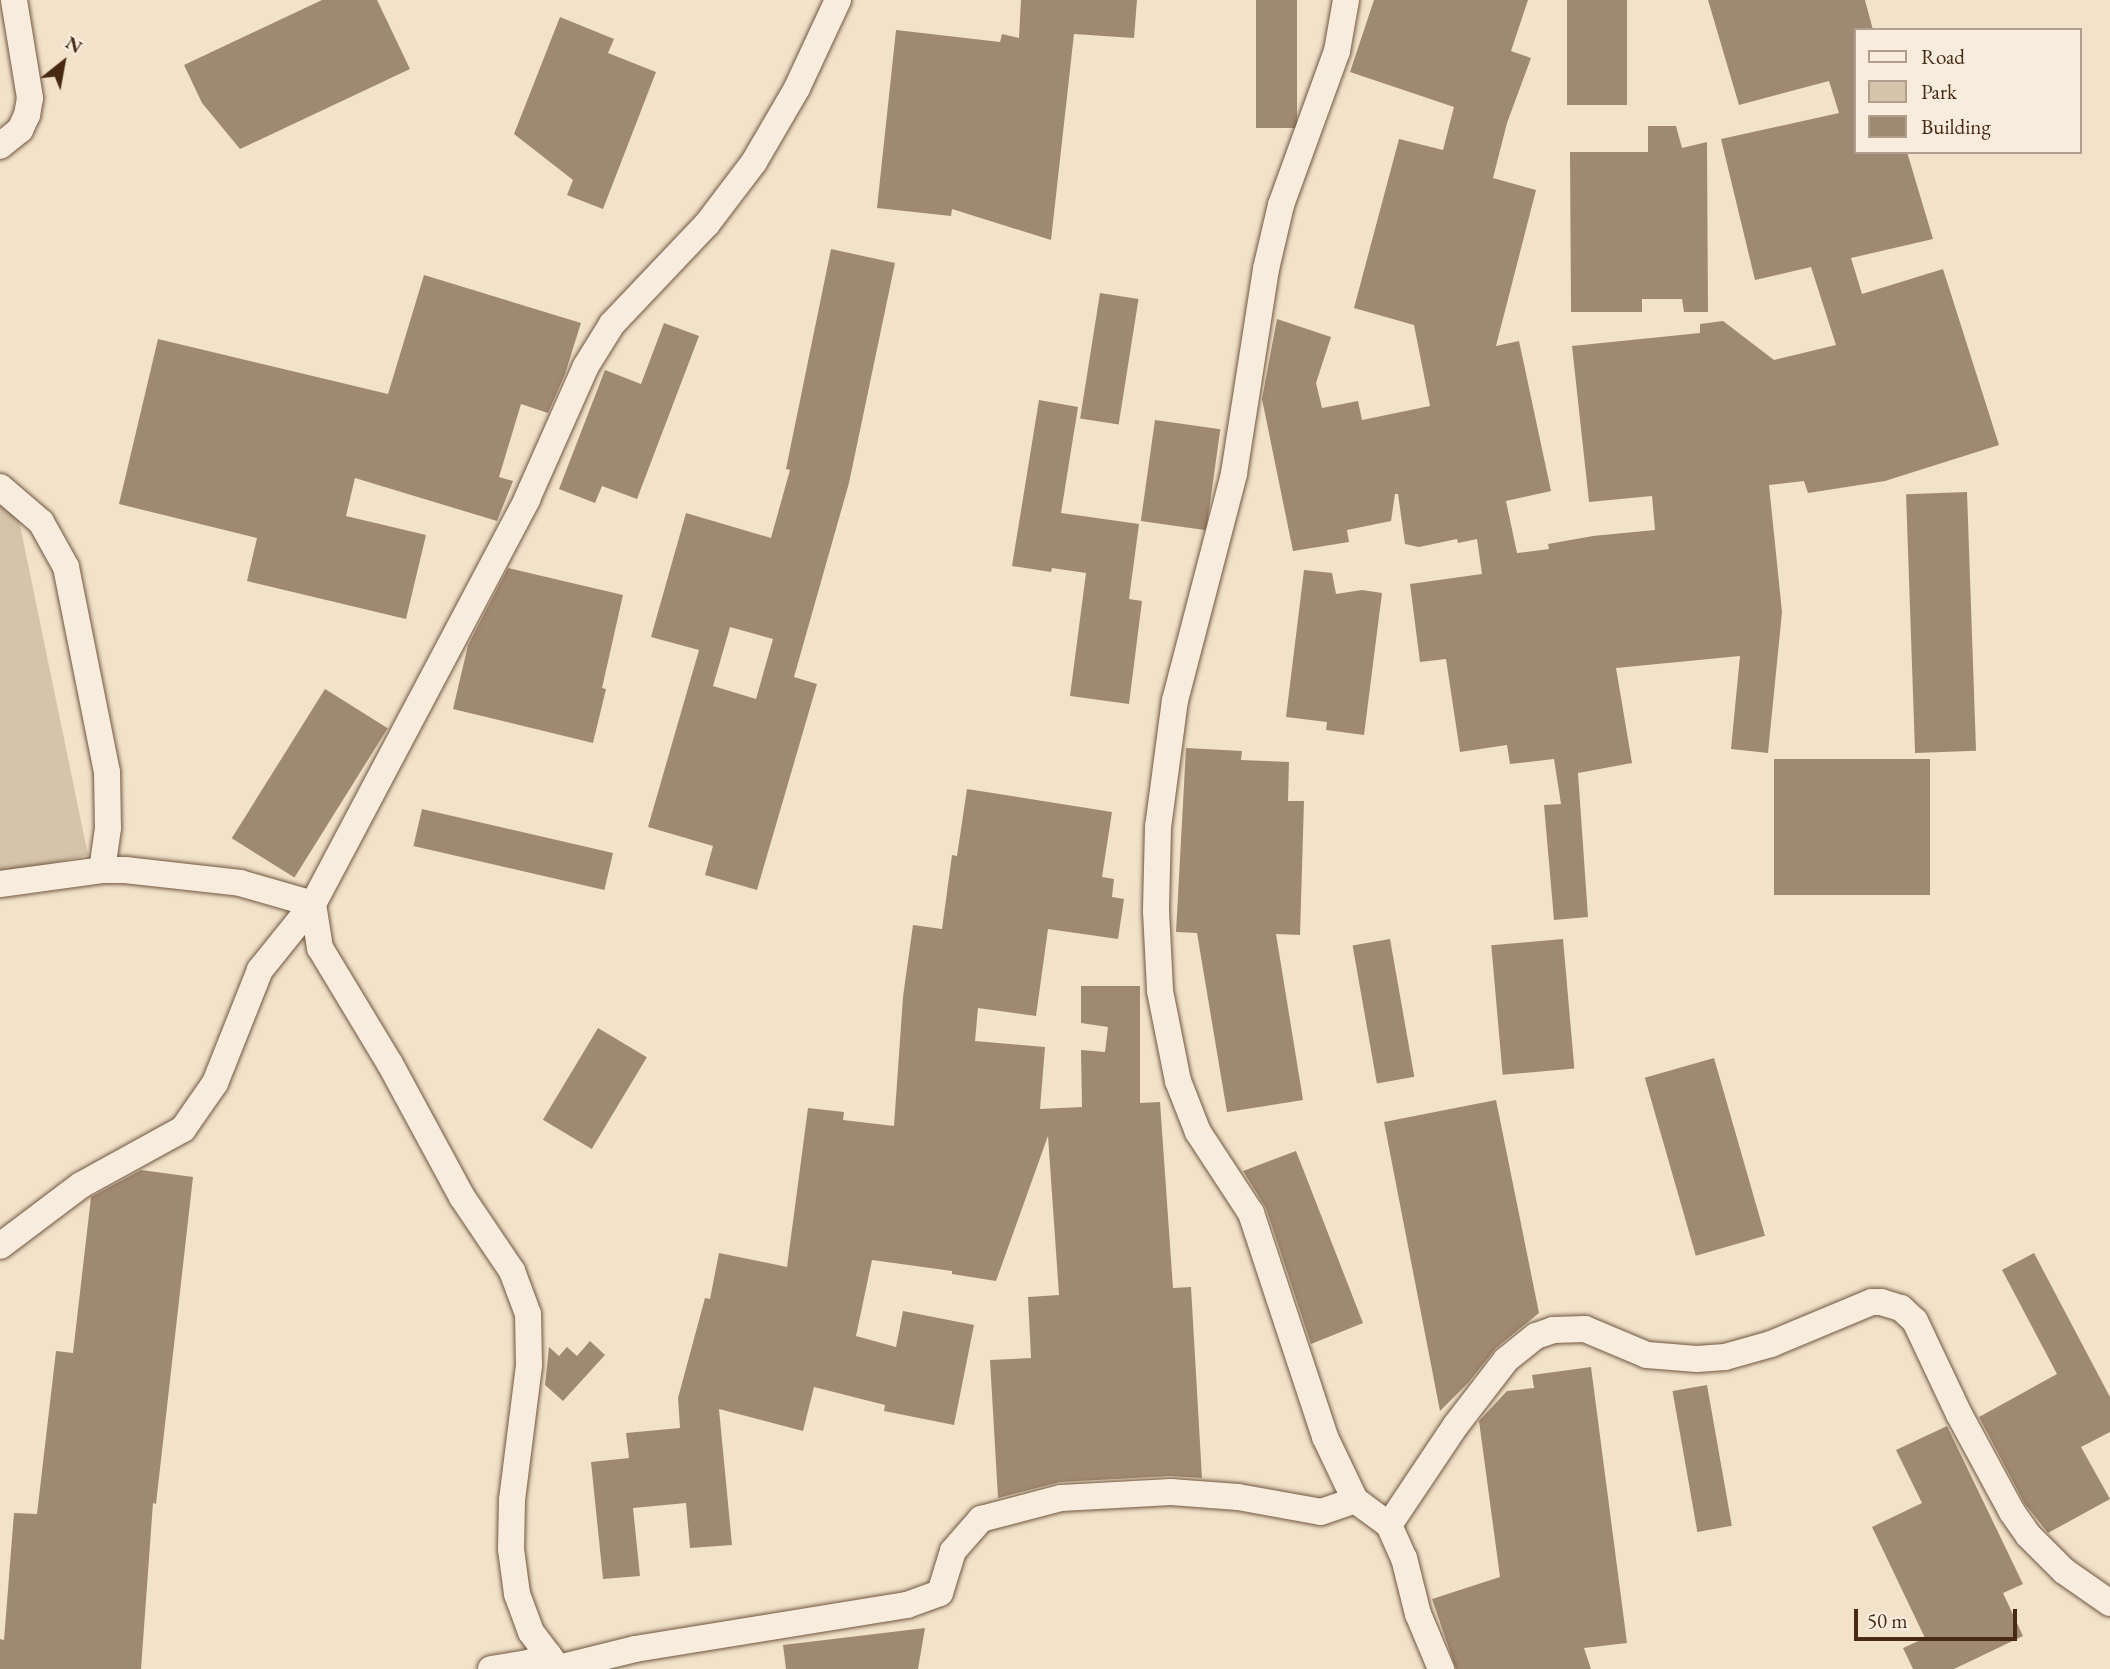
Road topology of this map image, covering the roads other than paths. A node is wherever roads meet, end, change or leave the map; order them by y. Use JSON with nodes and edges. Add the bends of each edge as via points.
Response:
{"nodes":[{"id":1,"x":14,"y":0,"type":"edge"},
{"id":2,"x":838,"y":0,"type":"edge"},
{"id":3,"x":1346,"y":0,"type":"edge"},
{"id":4,"x":0,"y":146,"type":"edge"},
{"id":5,"x":0,"y":487,"type":"edge"},
{"id":6,"x":102,"y":870,"type":"junction"},
{"id":7,"x":0,"y":884,"type":"edge"},
{"id":8,"x":313,"y":904,"type":"junction"},
{"id":9,"x":0,"y":1246,"type":"edge"},
{"id":10,"x":1354,"y":1500,"type":"junction"},
{"id":11,"x":1390,"y":1525,"type":"junction"},
{"id":12,"x":2110,"y":1603,"type":"edge"},
{"id":13,"x":555,"y":1664,"type":"edge"},
{"id":14,"x":491,"y":1669,"type":"edge"},
{"id":15,"x":1441,"y":1669,"type":"edge"}],
"edges":[{"from":1,"to":4,"type":"street","via":[[30,98],[20,130]]},
{"from":2,"to":8,"type":"street","via":[[797,88],[754,162],[707,224],[612,324],[586,366],[527,499]]},
{"from":3,"to":10,"type":"street","via":[[1337,51],[1281,205],[1266,270],[1234,474],[1175,700],[1158,827],[1156,911],[1160,991],[1178,1081],[1198,1132],[1251,1213],[1325,1437]]},
{"from":5,"to":6,"type":"street","via":[[41,522],[66,567],[107,772],[108,828]]},
{"from":6,"to":7,"type":"street"},
{"from":6,"to":8,"type":"street","via":[[240,883]]},
{"from":8,"to":9,"type":"street","via":[[261,970],[215,1083],[183,1129],[81,1185]]},
{"from":8,"to":13,"type":"street","via":[[320,948],[462,1197],[512,1271],[528,1314],[529,1365],[512,1500],[511,1549],[517,1594],[531,1632]]},
{"from":10,"to":11,"type":"street"},
{"from":10,"to":13,"type":"street","via":[[1321,1512],[1238,1497],[1171,1492],[1062,1498],[981,1519],[953,1551],[940,1592],[907,1605]]},
{"from":11,"to":12,"type":"street","via":[[1456,1424],[1506,1360],[1536,1336],[1553,1330],[1585,1329],[1647,1355],[1725,1357],[1771,1345],[1881,1302],[1901,1308],[1915,1321],[1959,1414],[2028,1535],[2064,1571]]},
{"from":11,"to":15,"type":"street"},
{"from":13,"to":14,"type":"street"}]}
